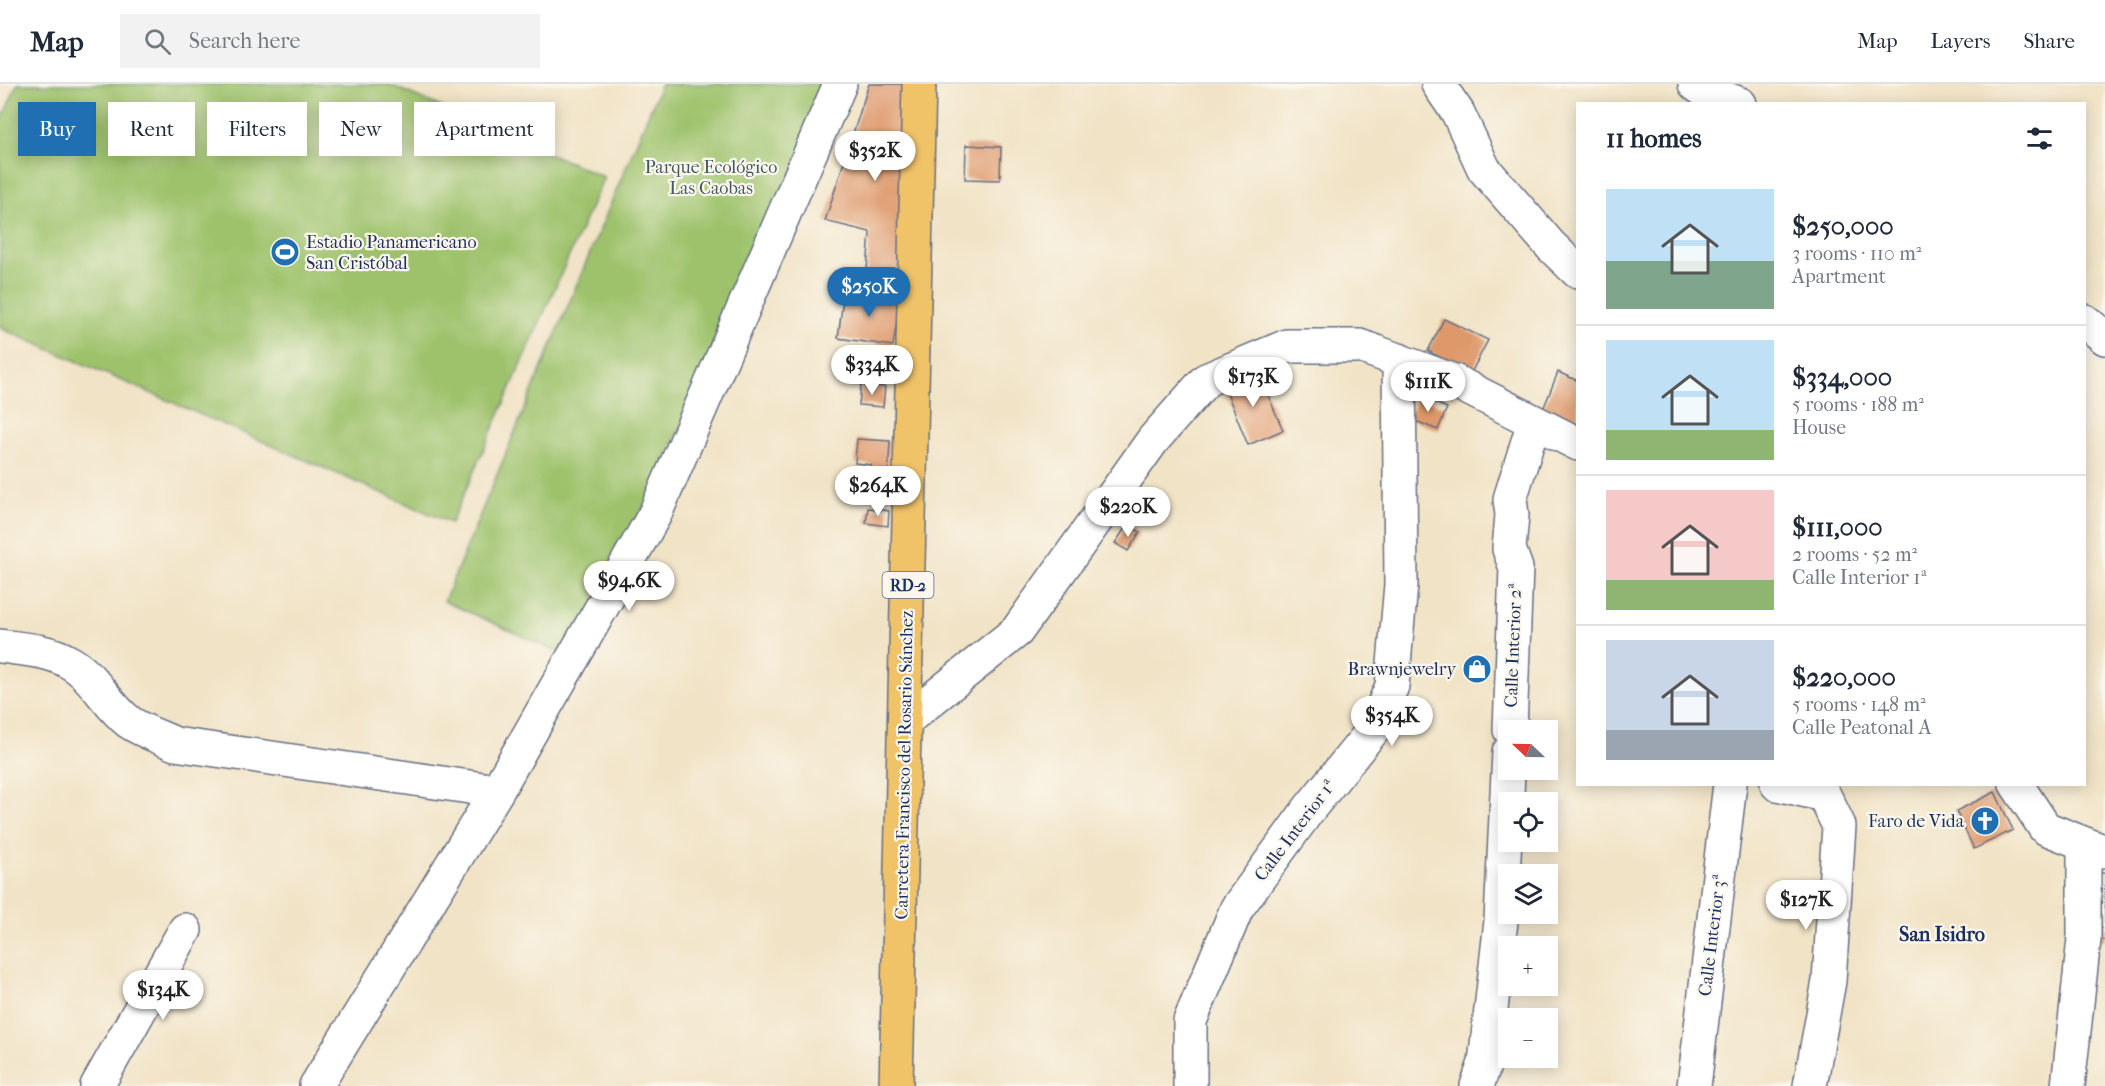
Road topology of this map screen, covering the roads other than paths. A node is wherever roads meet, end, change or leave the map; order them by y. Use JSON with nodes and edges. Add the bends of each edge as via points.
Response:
{"nodes":[{"id":1,"x":840,"y":84,"type":"edge"},
{"id":2,"x":919,"y":84,"type":"edge"},
{"id":3,"x":1438,"y":84,"type":"edge"},
{"id":4,"x":1695,"y":84,"type":"edge"},
{"id":5,"x":1735,"y":102,"type":"edge"},
{"id":6,"x":1576,"y":270,"type":"edge"},
{"id":7,"x":2086,"y":322,"type":"edge"},
{"id":8,"x":2105,"y":338,"type":"edge"},
{"id":9,"x":1399,"y":360,"type":"junction"},
{"id":10,"x":1534,"y":422,"type":"junction"},
{"id":11,"x":1576,"y":443,"type":"edge"},
{"id":12,"x":0,"y":646,"type":"edge"},
{"id":13,"x":906,"y":720,"type":"junction"},
{"id":14,"x":1510,"y":720,"type":"edge"},
{"id":15,"x":1508,"y":780,"type":"edge"},
{"id":16,"x":1730,"y":786,"type":"edge"},
{"id":17,"x":1786,"y":786,"type":"edge"},
{"id":18,"x":2017,"y":786,"type":"edge"},
{"id":19,"x":497,"y":791,"type":"junction"},
{"id":20,"x":2094,"y":848,"type":"edge"},
{"id":21,"x":185,"y":930,"type":"dead end"},
{"id":22,"x":97,"y":1086,"type":"edge"},
{"id":23,"x":316,"y":1086,"type":"edge"},
{"id":24,"x":896,"y":1086,"type":"edge"},
{"id":25,"x":1190,"y":1086,"type":"edge"},
{"id":26,"x":1477,"y":1086,"type":"edge"},
{"id":27,"x":1694,"y":1086,"type":"edge"},
{"id":28,"x":1810,"y":1086,"type":"edge"},
{"id":29,"x":2068,"y":1086,"type":"edge"}],
"edges":[{"from":1,"to":19,"type":"street","via":[[655,514]]},
{"from":2,"to":13,"type":"main road","name":"Carretera Francisco del Rosario Sánchez","number":"RD-2"},
{"from":3,"to":6,"type":"street","via":[[1458,113],[1484,169]]},
{"from":4,"to":5,"type":"street"},
{"from":7,"to":8,"type":"street"},
{"from":9,"to":10,"type":"street","via":[[1454,381]]},
{"from":9,"to":13,"type":"street","via":[[1360,346],[1287,346],[1206,380],[1153,440],[1017,631]]},
{"from":9,"to":25,"type":"street","name":"Calle Interior 1ª","via":[[1401,585],[1392,686],[1373,730],[1237,908],[1190,1021]]},
{"from":10,"to":11,"type":"street"},
{"from":10,"to":14,"type":"street","name":"Calle Interior 2ª","via":[[1510,499],[1509,549],[1516,568]]},
{"from":12,"to":19,"type":"street","via":[[49,653],[68,661],[85,673],[130,722],[175,744]]},
{"from":13,"to":24,"type":"main road","name":"Carretera Francisco del Rosario Sánchez","number":"RD-2"},
{"from":15,"to":26,"type":"street","via":[[1501,921],[1485,1063]]},
{"from":16,"to":27,"type":"street","name":"Calle Interior 3ª"},
{"from":17,"to":28,"type":"street","via":[[1824,795],[1839,826],[1829,981]]},
{"from":18,"to":20,"type":"street","via":[[2045,828]]},
{"from":19,"to":23,"type":"street"},
{"from":20,"to":29,"type":"street"},
{"from":21,"to":22,"type":"street"}]}
